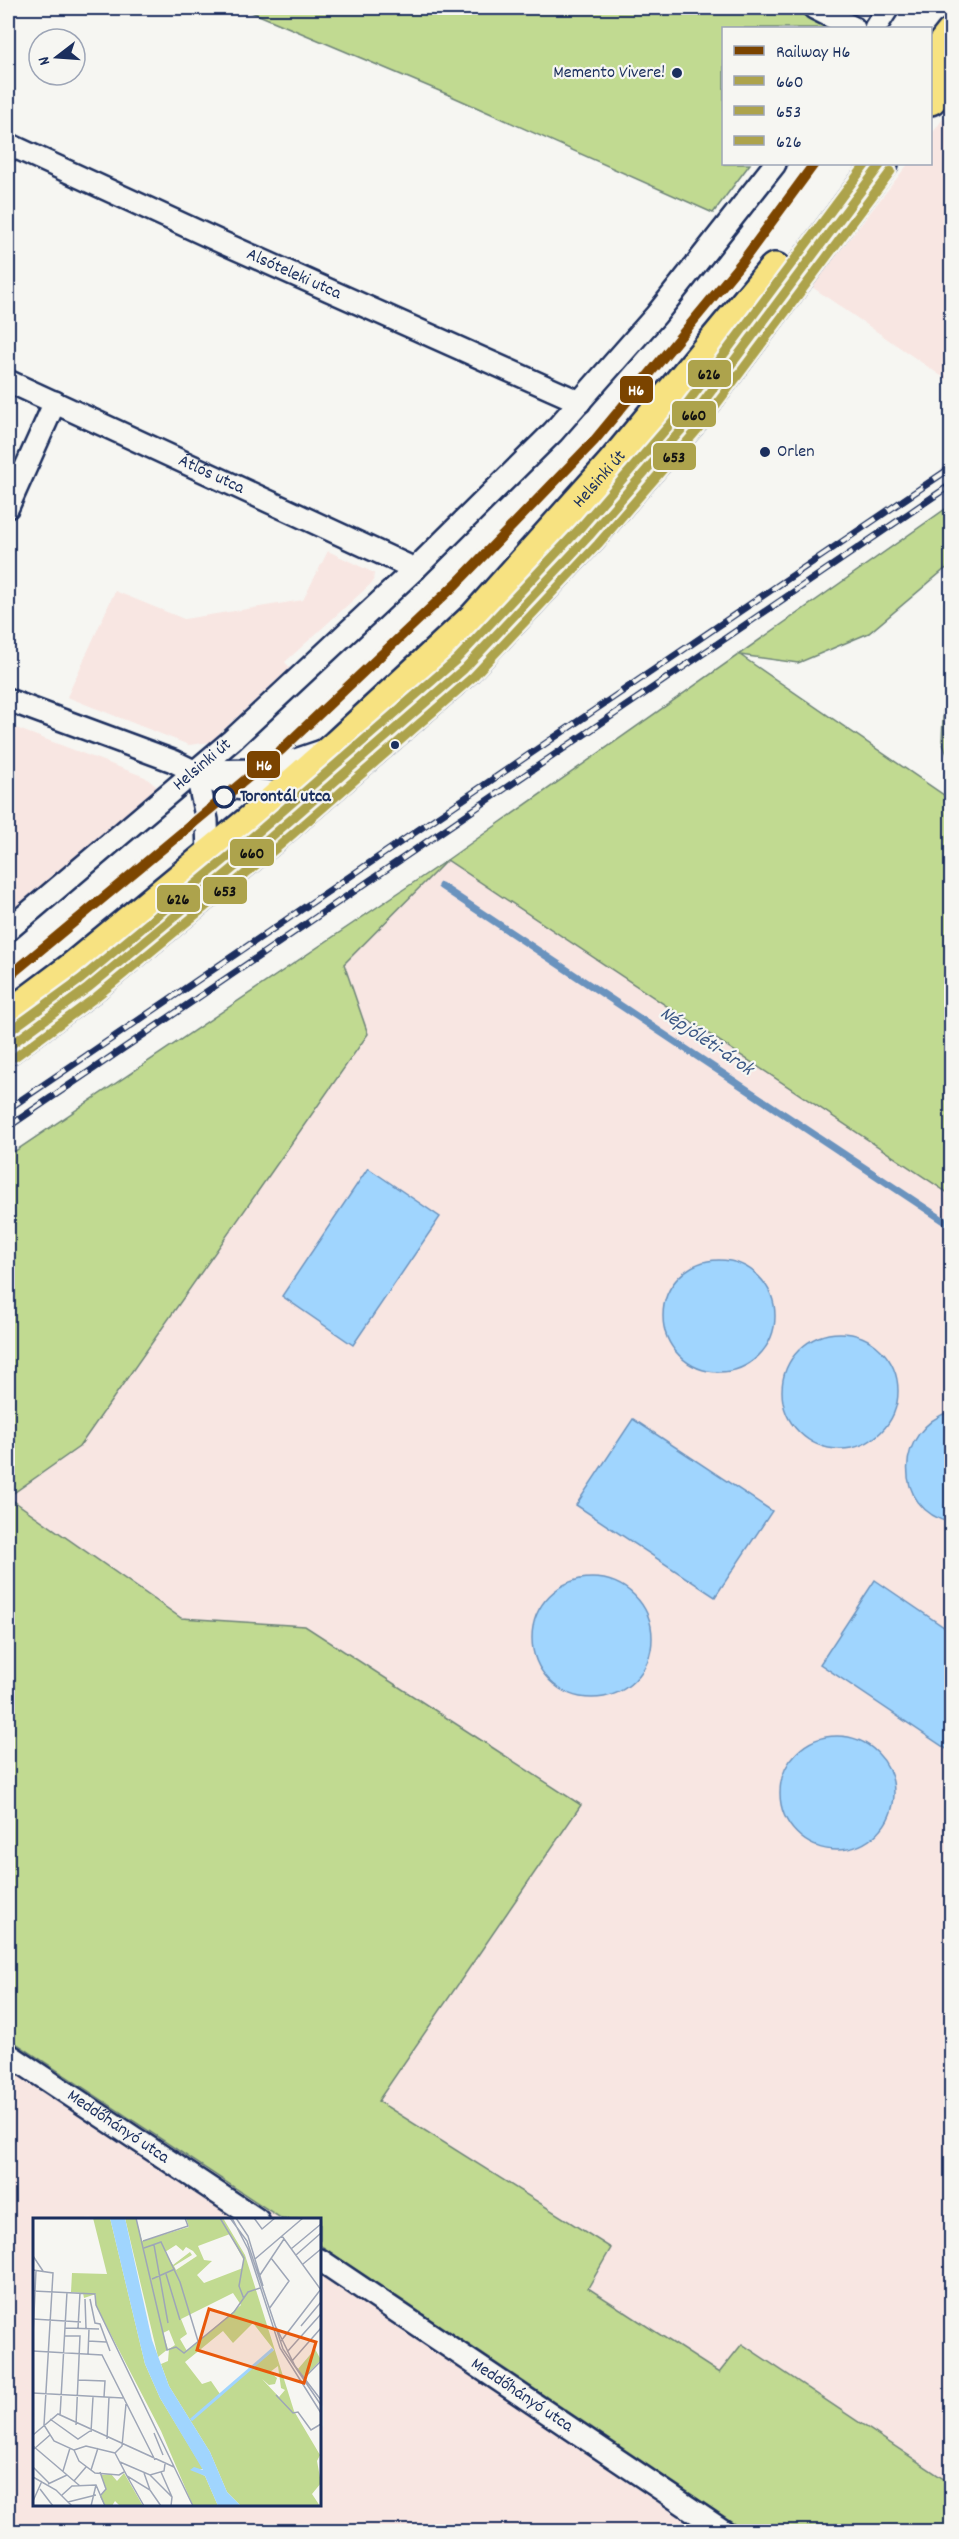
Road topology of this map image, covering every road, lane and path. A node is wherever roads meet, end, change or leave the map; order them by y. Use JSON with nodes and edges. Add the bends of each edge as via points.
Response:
{"nodes":[{"id":1,"x":814,"y":8,"type":"edge"},
{"id":2,"x":888,"y":8,"type":"edge"},
{"id":3,"x":852,"y":27,"type":"edge"},
{"id":4,"x":876,"y":27,"type":"edge"},
{"id":5,"x":951,"y":35,"type":"edge"},
{"id":6,"x":932,"y":60,"type":"edge"},
{"id":7,"x":951,"y":71,"type":"edge"},
{"id":8,"x":932,"y":95,"type":"edge"},
{"id":9,"x":8,"y":144,"type":"edge"},
{"id":10,"x":773,"y":165,"type":"edge"},
{"id":11,"x":854,"y":165,"type":"edge"},
{"id":12,"x":880,"y":165,"type":"edge"},
{"id":13,"x":8,"y":381,"type":"edge"},
{"id":14,"x":55,"y":402,"type":"junction"},
{"id":15,"x":580,"y":402,"type":"junction"},
{"id":16,"x":8,"y":507,"type":"edge"},
{"id":17,"x":415,"y":569,"type":"junction"},
{"id":18,"x":8,"y":700,"type":"edge"},
{"id":19,"x":338,"y":746,"type":"junction"},
{"id":20,"x":196,"y":771,"type":"junction"},
{"id":21,"x":283,"y":793,"type":"junction"},
{"id":22,"x":319,"y":796,"type":"junction"},
{"id":23,"x":207,"y":858,"type":"junction"},
{"id":24,"x":8,"y":930,"type":"edge"},
{"id":25,"x":8,"y":1018,"type":"edge"},
{"id":26,"x":8,"y":1047,"type":"edge"},
{"id":27,"x":8,"y":2054,"type":"edge"},
{"id":28,"x":255,"y":2218,"type":"edge"},
{"id":29,"x":321,"y":2261,"type":"edge"},
{"id":30,"x":725,"y":2532,"type":"edge"}],
"edges":[{"from":1,"to":3,"type":"street"},
{"from":2,"to":4,"type":"street"},
{"from":5,"to":6,"type":"main road"},
{"from":7,"to":8,"type":"main road"},
{"from":9,"to":15,"type":"street","name":"Alsóteleki utca"},
{"from":10,"to":15,"type":"street","name":"Helsinki út","via":[[656,315]]},
{"from":11,"to":19,"type":"main road","name":"Helsinki út","via":[[714,346],[531,558],[476,618]]},
{"from":12,"to":22,"type":"main road","name":"Helsinki út","via":[[688,422],[590,536],[464,669]]},
{"from":13,"to":14,"type":"street","name":"Átlós utca"},
{"from":14,"to":16,"type":"street"},
{"from":14,"to":17,"type":"street","name":"Átlós utca"},
{"from":15,"to":17,"type":"street","name":"Helsinki út"},
{"from":17,"to":20,"type":"street","name":"Helsinki út"},
{"from":18,"to":20,"type":"street"},
{"from":19,"to":20,"type":"street","via":[[270,768]]},
{"from":19,"to":21,"type":"main road","name":"Helsinki út"},
{"from":20,"to":21,"type":"street","via":[[235,788]]},
{"from":20,"to":23,"type":"street","via":[[207,820]]},
{"from":20,"to":24,"type":"street","name":"Helsinki út"},
{"from":21,"to":22,"type":"street"},
{"from":21,"to":23,"type":"main road","name":"Helsinki út"},
{"from":22,"to":26,"type":"main road","name":"Helsinki út","via":[[88,988]]},
{"from":23,"to":25,"type":"main road","name":"Helsinki út"},
{"from":27,"to":28,"type":"street","name":"Meddőhányó utca"},
{"from":29,"to":30,"type":"street","name":"Meddőhányó utca"}]}
